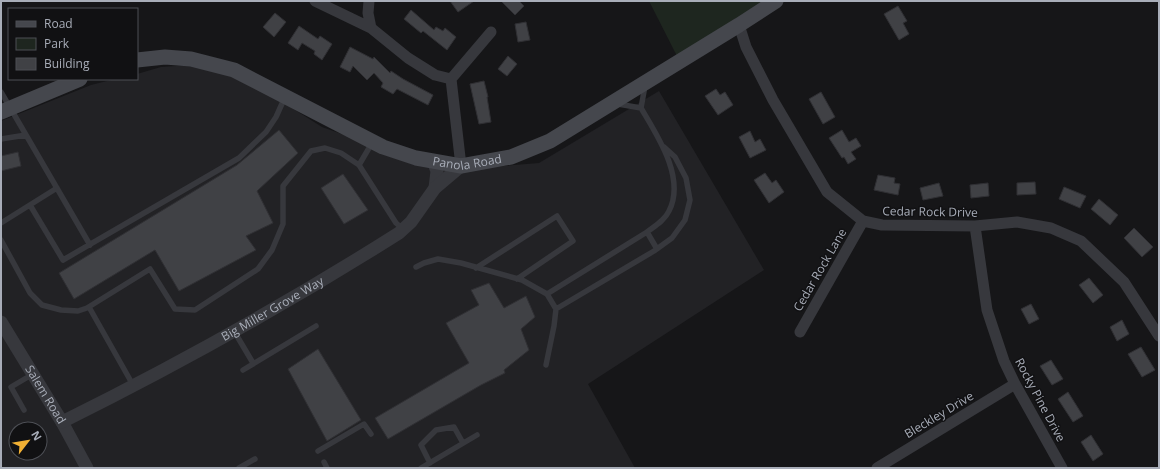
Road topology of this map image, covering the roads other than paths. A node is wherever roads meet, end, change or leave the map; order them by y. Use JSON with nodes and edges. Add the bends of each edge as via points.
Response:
{"nodes":[{"id":1,"x":315,"y":1,"type":"edge"},
{"id":2,"x":369,"y":1,"type":"edge"},
{"id":3,"x":776,"y":1,"type":"edge"},
{"id":4,"x":739,"y":25,"type":"junction"},
{"id":5,"x":371,"y":28,"type":"junction"},
{"id":6,"x":491,"y":32,"type":"dead end"},
{"id":7,"x":138,"y":60,"type":"edge"},
{"id":8,"x":451,"y":79,"type":"junction"},
{"id":9,"x":78,"y":80,"type":"edge"},
{"id":10,"x":645,"y":83,"type":"junction"},
{"id":11,"x":1,"y":92,"type":"edge"},
{"id":12,"x":286,"y":97,"type":"junction"},
{"id":13,"x":612,"y":103,"type":"junction"},
{"id":14,"x":641,"y":108,"type":"junction"},
{"id":15,"x":6,"y":111,"type":"edge"},
{"id":16,"x":26,"y":135,"type":"junction"},
{"id":17,"x":1,"y":139,"type":"edge"},
{"id":18,"x":373,"y":142,"type":"junction"},
{"id":19,"x":663,"y":146,"type":"junction"},
{"id":20,"x":433,"y":161,"type":"junction"},
{"id":21,"x":359,"y":165,"type":"junction"},
{"id":22,"x":461,"y":166,"type":"junction"},
{"id":23,"x":57,"y":188,"type":"junction"},
{"id":24,"x":435,"y":188,"type":"junction"},
{"id":25,"x":30,"y":205,"type":"junction"},
{"id":26,"x":863,"y":221,"type":"junction"},
{"id":27,"x":1,"y":222,"type":"edge"},
{"id":28,"x":975,"y":226,"type":"junction"},
{"id":29,"x":403,"y":229,"type":"junction"},
{"id":30,"x":647,"y":232,"type":"junction"},
{"id":31,"x":1,"y":240,"type":"edge"},
{"id":32,"x":90,"y":245,"type":"junction"},
{"id":33,"x":657,"y":249,"type":"junction"},
{"id":34,"x":416,"y":267,"type":"dead end"},
{"id":35,"x":476,"y":268,"type":"junction"},
{"id":36,"x":517,"y":279,"type":"junction"},
{"id":37,"x":547,"y":294,"type":"junction"},
{"id":38,"x":89,"y":307,"type":"junction"},
{"id":39,"x":556,"y":309,"type":"junction"},
{"id":40,"x":1,"y":322,"type":"edge"},
{"id":41,"x":316,"y":326,"type":"dead end"},
{"id":42,"x":234,"y":331,"type":"junction"},
{"id":43,"x":800,"y":332,"type":"dead end"},
{"id":44,"x":1159,"y":336,"type":"edge"},
{"id":45,"x":253,"y":363,"type":"junction"},
{"id":46,"x":546,"y":365,"type":"dead end"},
{"id":47,"x":242,"y":370,"type":"dead end"},
{"id":48,"x":33,"y":374,"type":"junction"},
{"id":49,"x":1015,"y":384,"type":"junction"},
{"id":50,"x":133,"y":386,"type":"junction"},
{"id":51,"x":24,"y":410,"type":"dead end"},
{"id":52,"x":62,"y":422,"type":"junction"},
{"id":53,"x":371,"y":434,"type":"dead end"},
{"id":54,"x":477,"y":435,"type":"dead end"},
{"id":55,"x":464,"y":443,"type":"junction"},
{"id":56,"x":318,"y":451,"type":"dead end"},
{"id":57,"x":255,"y":459,"type":"dead end"},
{"id":58,"x":324,"y":462,"type":"dead end"},
{"id":59,"x":430,"y":463,"type":"junction"},
{"id":60,"x":87,"y":468,"type":"edge"},
{"id":61,"x":239,"y":468,"type":"edge"},
{"id":62,"x":327,"y":468,"type":"edge"},
{"id":63,"x":421,"y":468,"type":"edge"},
{"id":64,"x":877,"y":468,"type":"edge"},
{"id":65,"x":1062,"y":468,"type":"edge"}],
"edges":[{"from":1,"to":5,"type":"street"},
{"from":2,"to":5,"type":"street"},
{"from":3,"to":4,"type":"main road","name":"Panola Road"},
{"from":4,"to":10,"type":"main road","name":"Panola Road"},
{"from":4,"to":26,"type":"street","name":"Cedar Rock Drive","via":[[746,47],[773,100],[827,192]]},
{"from":5,"to":8,"type":"street","via":[[408,58],[435,75]]},
{"from":6,"to":8,"type":"street"},
{"from":7,"to":12,"type":"main road","name":"Panola Road","via":[[165,57],[191,59],[234,70]]},
{"from":8,"to":22,"type":"street"},
{"from":9,"to":15,"type":"main road"},
{"from":10,"to":13,"type":"main road","name":"Panola Road"},
{"from":10,"to":14,"type":"lane"},
{"from":11,"to":15,"type":"lane"},
{"from":12,"to":18,"type":"main road","name":"Panola Road"},
{"from":12,"to":32,"type":"lane","via":[[266,132],[240,158]]},
{"from":13,"to":14,"type":"lane"},
{"from":13,"to":22,"type":"main road","name":"Panola Road","via":[[550,141],[511,157]]},
{"from":14,"to":19,"type":"lane"},
{"from":15,"to":16,"type":"lane"},
{"from":16,"to":17,"type":"lane"},
{"from":16,"to":23,"type":"lane"},
{"from":18,"to":20,"type":"main road","name":"Panola Road","via":[[416,158]]},
{"from":18,"to":21,"type":"lane"},
{"from":19,"to":30,"type":"lane","via":[[674,179],[674,195],[669,211]]},
{"from":19,"to":33,"type":"lane","via":[[675,157],[686,178],[690,200],[685,220],[672,238]]},
{"from":20,"to":22,"type":"main road","name":"Panola Road"},
{"from":20,"to":24,"type":"street","via":[[437,170]]},
{"from":21,"to":29,"type":"lane","via":[[396,223]]},
{"from":21,"to":38,"type":"lane","via":[[341,153],[324,148],[310,151],[283,186],[283,224],[272,250],[258,269],[195,310],[175,309],[150,269]]},
{"from":22,"to":24,"type":"street","name":"Big Miller Grove Way"},
{"from":23,"to":25,"type":"lane"},
{"from":23,"to":32,"type":"lane"},
{"from":24,"to":29,"type":"street","name":"Big Miller Grove Way"},
{"from":25,"to":27,"type":"lane"},
{"from":25,"to":32,"type":"lane","via":[[63,260]]},
{"from":26,"to":28,"type":"street","name":"Cedar Rock Drive","via":[[882,225]]},
{"from":26,"to":43,"type":"street","name":"Cedar Rock Lane"},
{"from":28,"to":44,"type":"street","name":"Cedar Rock Drive","via":[[1017,222],[1051,228],[1081,241],[1124,282]]},
{"from":28,"to":49,"type":"street","name":"Rocky Pine Drive","via":[[987,310],[1004,362]]},
{"from":29,"to":42,"type":"street","name":"Big Miller Grove Way"},
{"from":30,"to":33,"type":"lane"},
{"from":30,"to":37,"type":"lane"},
{"from":31,"to":38,"type":"lane","via":[[30,293],[42,305],[78,312]]},
{"from":33,"to":39,"type":"lane"},
{"from":34,"to":35,"type":"lane","via":[[438,259]]},
{"from":35,"to":36,"type":"lane"},
{"from":35,"to":36,"type":"lane","via":[[557,216],[573,241]]},
{"from":36,"to":37,"type":"lane"},
{"from":37,"to":39,"type":"lane"},
{"from":38,"to":50,"type":"lane"},
{"from":39,"to":46,"type":"lane"},
{"from":40,"to":48,"type":"street","name":"Salem Road"},
{"from":41,"to":45,"type":"lane"},
{"from":42,"to":45,"type":"lane"},
{"from":42,"to":50,"type":"street","name":"Big Miller Grove Way"},
{"from":45,"to":47,"type":"lane"},
{"from":48,"to":51,"type":"lane","via":[[11,387]]},
{"from":48,"to":52,"type":"street","name":"Salem Road"},
{"from":49,"to":64,"type":"street","name":"Bleckley Drive"},
{"from":49,"to":65,"type":"street","name":"Rocky Pine Drive"},
{"from":50,"to":52,"type":"street","name":"Big Miller Grove Way"},
{"from":52,"to":60,"type":"street","name":"Salem Road"},
{"from":53,"to":56,"type":"lane","via":[[364,424]]},
{"from":54,"to":55,"type":"lane"},
{"from":55,"to":59,"type":"lane"},
{"from":55,"to":59,"type":"lane","via":[[454,427],[436,430],[421,445]]},
{"from":57,"to":61,"type":"lane"},
{"from":58,"to":62,"type":"lane"},
{"from":59,"to":63,"type":"lane"}]}
